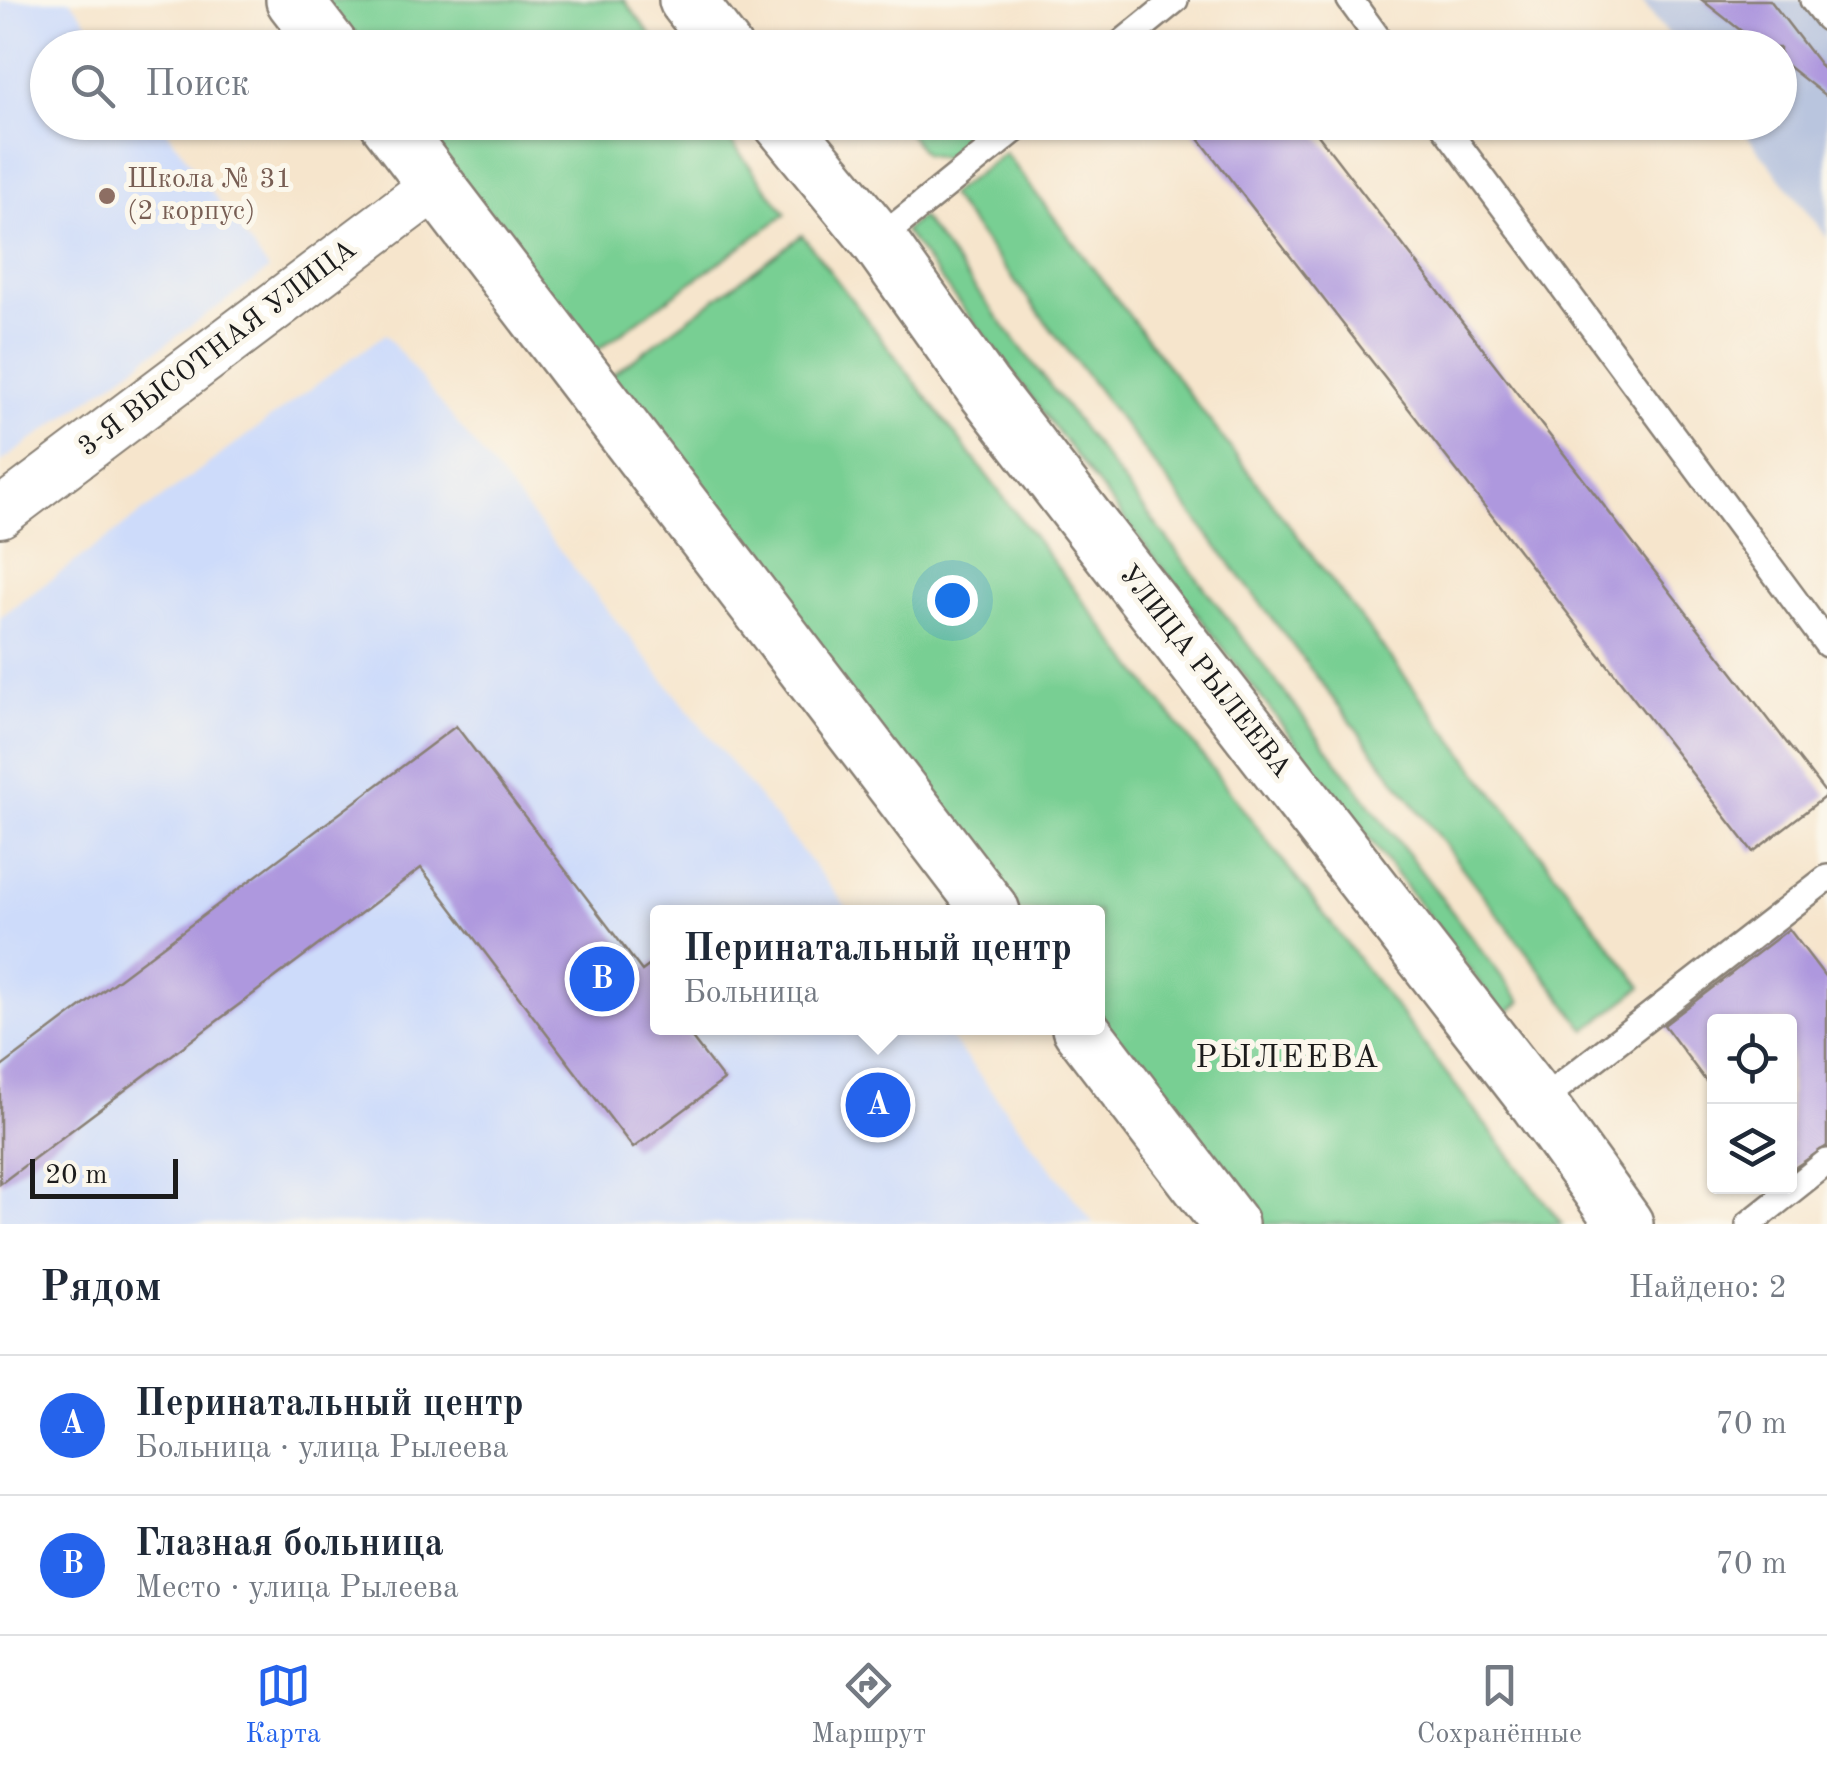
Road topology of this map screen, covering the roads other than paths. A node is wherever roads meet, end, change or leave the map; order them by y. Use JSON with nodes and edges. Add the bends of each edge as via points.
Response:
{"nodes":[{"id":1,"x":294,"y":0,"type":"edge"},
{"id":2,"x":687,"y":0,"type":"edge"},
{"id":3,"x":1175,"y":0,"type":"edge"},
{"id":4,"x":1350,"y":0,"type":"edge"},
{"id":5,"x":1813,"y":0,"type":"edge"},
{"id":6,"x":1827,"y":18,"type":"edge"},
{"id":7,"x":316,"y":30,"type":"edge"},
{"id":8,"x":710,"y":30,"type":"edge"},
{"id":9,"x":1138,"y":30,"type":"edge"},
{"id":10,"x":1372,"y":30,"type":"edge"},
{"id":11,"x":402,"y":140,"type":"edge"},
{"id":12,"x":796,"y":140,"type":"edge"},
{"id":13,"x":1002,"y":140,"type":"edge"},
{"id":14,"x":1454,"y":140,"type":"edge"},
{"id":15,"x":436,"y":186,"type":"junction"},
{"id":16,"x":878,"y":240,"type":"junction"},
{"id":17,"x":0,"y":513,"type":"edge"},
{"id":18,"x":1827,"y":644,"type":"edge"},
{"id":19,"x":1827,"y":878,"type":"edge"},
{"id":20,"x":987,"y":905,"type":"edge"},
{"id":21,"x":1085,"y":1035,"type":"edge"},
{"id":22,"x":1538,"y":1103,"type":"junction"},
{"id":23,"x":1827,"y":1162,"type":"edge"},
{"id":24,"x":1230,"y":1224,"type":"edge"},
{"id":25,"x":1625,"y":1224,"type":"edge"},
{"id":26,"x":1749,"y":1224,"type":"edge"}],
"edges":[{"from":1,"to":7,"type":"main road"},
{"from":2,"to":8,"type":"main road"},
{"from":3,"to":9,"type":"lane"},
{"from":4,"to":10,"type":"lane"},
{"from":5,"to":6,"type":"lane"},
{"from":11,"to":15,"type":"main road"},
{"from":12,"to":16,"type":"main road","name":"УЛИЦА РЫЛЕЕВА"},
{"from":13,"to":16,"type":"lane"},
{"from":14,"to":18,"type":"lane"},
{"from":15,"to":17,"type":"street","name":"3-Я ВЫСОТНАЯ УЛИЦА"},
{"from":15,"to":20,"type":"main road"},
{"from":16,"to":22,"type":"main road","name":"УЛИЦА РЫЛЕЕВА","via":[[982,386]]},
{"from":19,"to":22,"type":"lane"},
{"from":21,"to":24,"type":"main road"},
{"from":22,"to":25,"type":"main road","name":"УЛИЦА РЫЛЕЕВА"},
{"from":23,"to":26,"type":"lane"}]}
